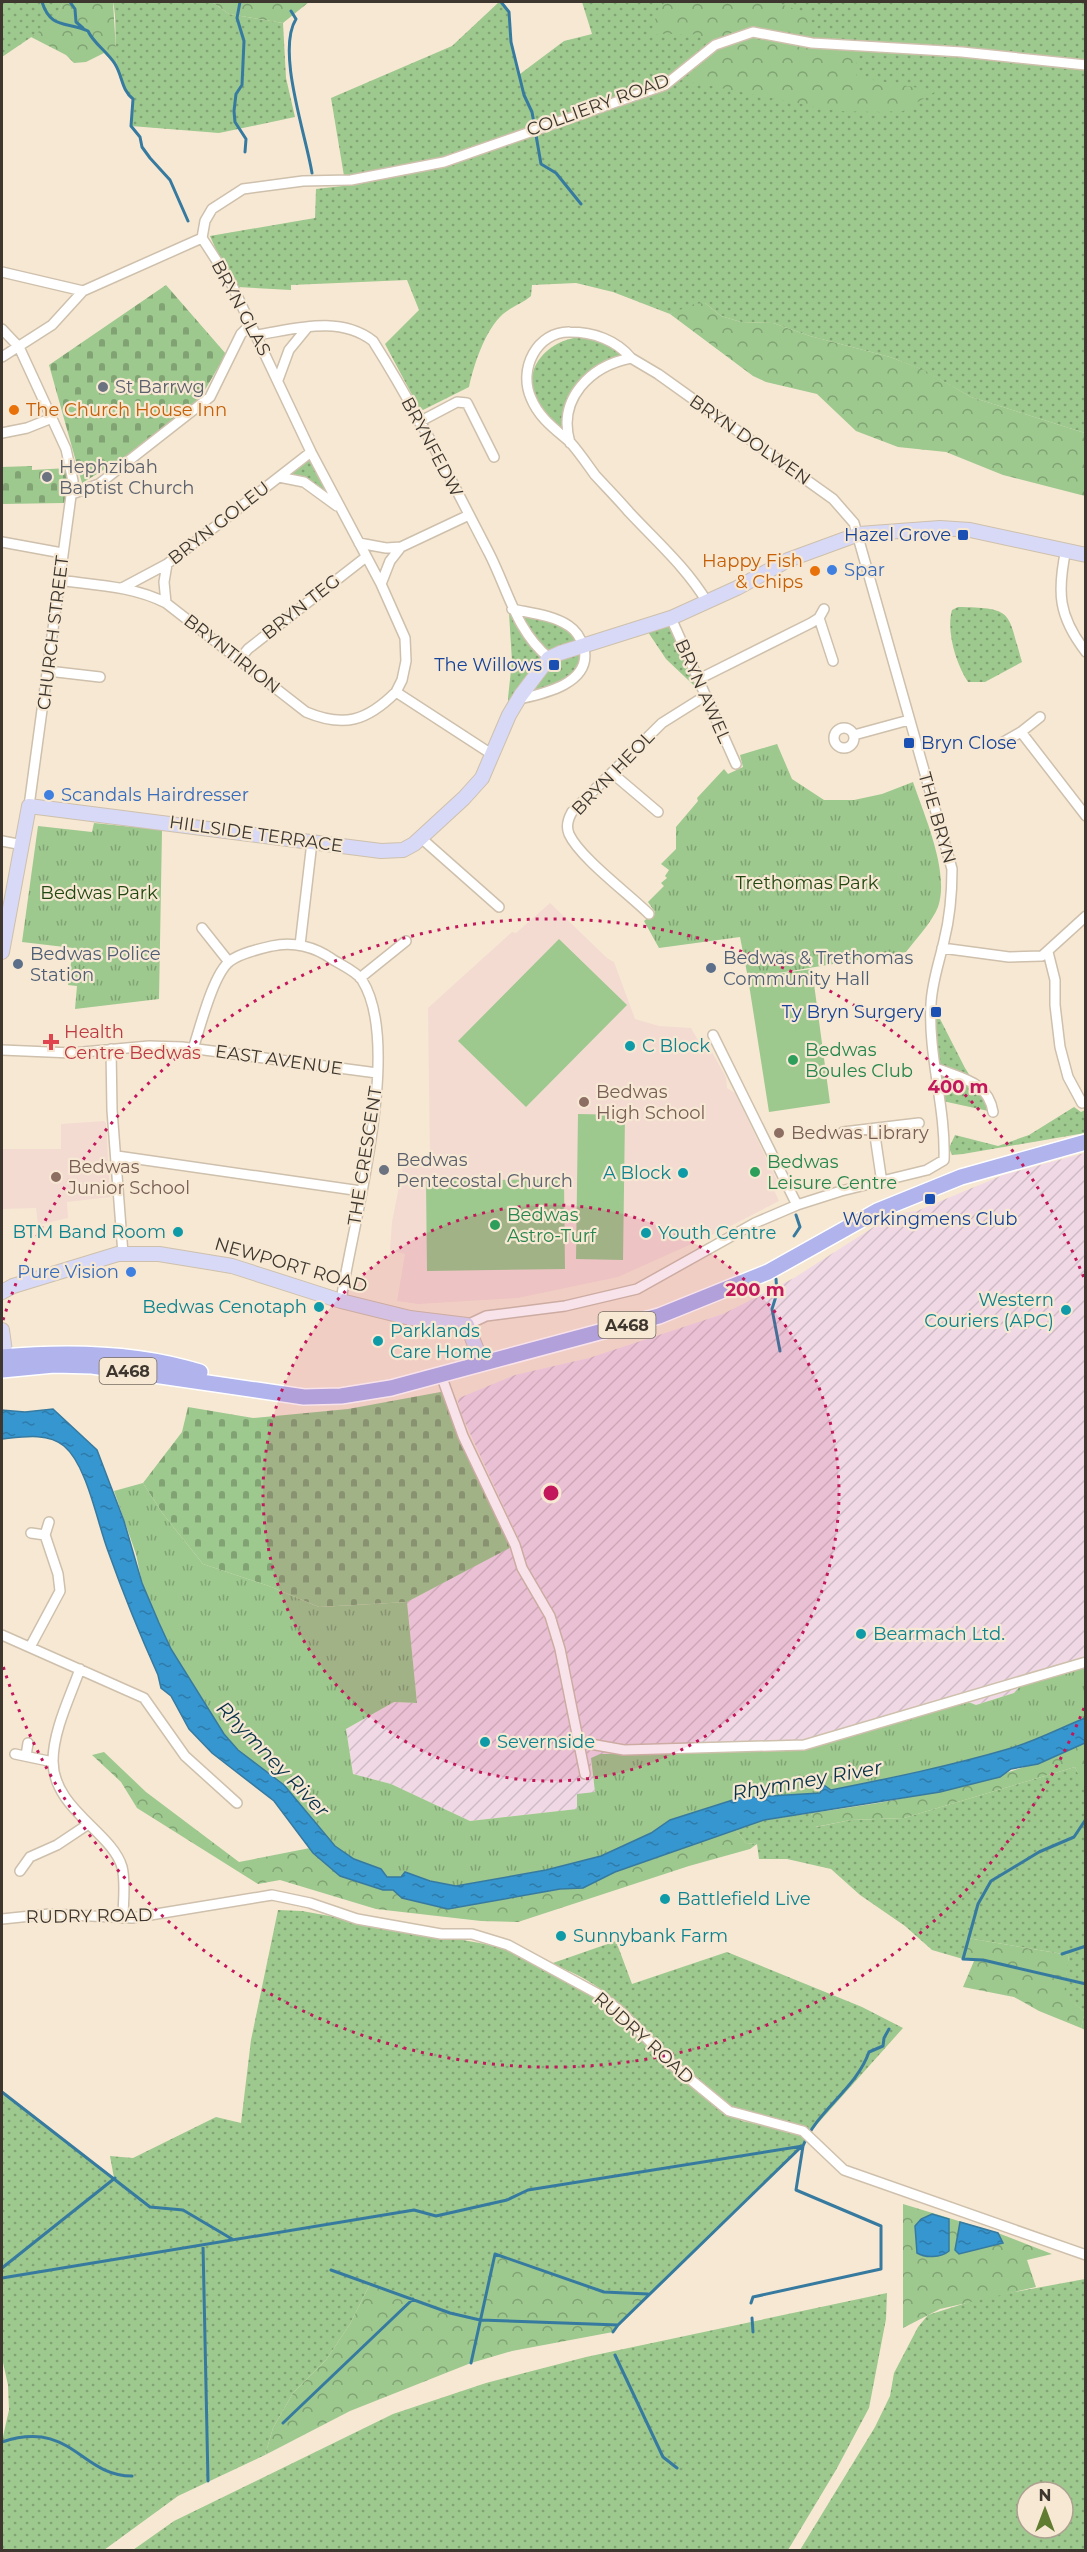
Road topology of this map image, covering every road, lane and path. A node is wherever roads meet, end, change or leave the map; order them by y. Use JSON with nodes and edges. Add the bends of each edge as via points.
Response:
{"nodes":[{"id":1,"x":1086,"y":65,"type":"edge"},
{"id":2,"x":202,"y":238,"type":"junction"},
{"id":3,"x":2,"y":272,"type":"edge"},
{"id":4,"x":83,"y":291,"type":"junction"},
{"id":5,"x":251,"y":324,"type":"junction"},
{"id":6,"x":307,"y":327,"type":"junction"},
{"id":7,"x":2,"y":329,"type":"edge"},
{"id":8,"x":257,"y":335,"type":"junction"},
{"id":9,"x":19,"y":347,"type":"junction"},
{"id":10,"x":2,"y":357,"type":"edge"},
{"id":11,"x":631,"y":358,"type":"junction"},
{"id":12,"x":279,"y":380,"type":"junction"},
{"id":13,"x":52,"y":418,"type":"junction"},
{"id":14,"x":419,"y":422,"type":"junction"},
{"id":15,"x":2,"y":433,"type":"edge"},
{"id":16,"x":570,"y":443,"type":"junction"},
{"id":17,"x":311,"y":452,"type":"junction"},
{"id":18,"x":489,"y":454,"type":"dead end"},
{"id":19,"x":279,"y":477,"type":"junction"},
{"id":20,"x":72,"y":494,"type":"junction"},
{"id":21,"x":341,"y":510,"type":"junction"},
{"id":22,"x":469,"y":515,"type":"junction"},
{"id":23,"x":859,"y":534,"type":"junction"},
{"id":24,"x":2,"y":542,"type":"edge"},
{"id":25,"x":359,"y":543,"type":"junction"},
{"id":26,"x":401,"y":547,"type":"junction"},
{"id":27,"x":1066,"y":549,"type":"junction"},
{"id":28,"x":62,"y":553,"type":"junction"},
{"id":29,"x":1086,"y":555,"type":"edge"},
{"id":30,"x":366,"y":557,"type":"junction"},
{"id":31,"x":167,"y":564,"type":"junction"},
{"id":32,"x":58,"y":580,"type":"junction"},
{"id":33,"x":381,"y":584,"type":"junction"},
{"id":34,"x":122,"y":588,"type":"junction"},
{"id":35,"x":707,"y":602,"type":"junction"},
{"id":36,"x":166,"y":603,"type":"junction"},
{"id":37,"x":512,"y":609,"type":"junction"},
{"id":38,"x":824,"y":609,"type":"dead end"},
{"id":39,"x":670,"y":618,"type":"junction"},
{"id":40,"x":819,"y":618,"type":"junction"},
{"id":41,"x":582,"y":644,"type":"junction"},
{"id":42,"x":1086,"y":652,"type":"edge"},
{"id":43,"x":549,"y":658,"type":"junction"},
{"id":44,"x":239,"y":660,"type":"junction"},
{"id":45,"x":832,"y":661,"type":"dead end"},
{"id":46,"x":48,"y":671,"type":"junction"},
{"id":47,"x":100,"y":677,"type":"dead end"},
{"id":48,"x":699,"y":679,"type":"junction"},
{"id":49,"x":396,"y":692,"type":"junction"},
{"id":50,"x":705,"y":696,"type":"junction"},
{"id":51,"x":519,"y":699,"type":"junction"},
{"id":52,"x":1040,"y":717,"type":"dead end"},
{"id":53,"x":909,"y":720,"type":"junction"},
{"id":54,"x":1021,"y":732,"type":"junction"},
{"id":55,"x":854,"y":735,"type":"dead end"},
{"id":56,"x":1000,"y":744,"type":"dead end"},
{"id":57,"x":493,"y":755,"type":"junction"},
{"id":58,"x":736,"y":764,"type":"dead end"},
{"id":59,"x":612,"y":773,"type":"junction"},
{"id":60,"x":29,"y":806,"type":"junction"},
{"id":61,"x":658,"y":812,"type":"dead end"},
{"id":62,"x":1086,"y":816,"type":"edge"},
{"id":63,"x":421,"y":838,"type":"junction"},
{"id":64,"x":2,"y":841,"type":"edge"},
{"id":65,"x":312,"y":842,"type":"junction"},
{"id":66,"x":23,"y":845,"type":"junction"},
{"id":67,"x":499,"y":907,"type":"dead end"},
{"id":68,"x":649,"y":914,"type":"dead end"},
{"id":69,"x":1086,"y":916,"type":"edge"},
{"id":70,"x":5,"y":917,"type":"edge"},
{"id":71,"x":202,"y":928,"type":"dead end"},
{"id":72,"x":406,"y":941,"type":"dead end"},
{"id":73,"x":300,"y":945,"type":"junction"},
{"id":74,"x":942,"y":948,"type":"junction"},
{"id":75,"x":2,"y":952,"type":"edge"},
{"id":76,"x":1048,"y":952,"type":"junction"},
{"id":77,"x":229,"y":962,"type":"junction"},
{"id":78,"x":360,"y":978,"type":"junction"},
{"id":79,"x":713,"y":1035,"type":"dead end"},
{"id":80,"x":111,"y":1049,"type":"junction"},
{"id":81,"x":194,"y":1049,"type":"junction"},
{"id":82,"x":2,"y":1050,"type":"edge"},
{"id":83,"x":936,"y":1068,"type":"junction"},
{"id":84,"x":377,"y":1074,"type":"junction"},
{"id":85,"x":1082,"y":1103,"type":"dead end"},
{"id":86,"x":993,"y":1112,"type":"dead end"},
{"id":87,"x":919,"y":1123,"type":"dead end"},
{"id":88,"x":874,"y":1129,"type":"junction"},
{"id":89,"x":843,"y":1132,"type":"dead end"},
{"id":90,"x":1086,"y":1142,"type":"edge"},
{"id":91,"x":945,"y":1143,"type":"joint"},
{"id":92,"x":117,"y":1156,"type":"junction"},
{"id":93,"x":882,"y":1183,"type":"junction"},
{"id":94,"x":361,"y":1191,"type":"junction"},
{"id":95,"x":797,"y":1205,"type":"junction"},
{"id":96,"x":123,"y":1254,"type":"junction"},
{"id":97,"x":2,"y":1293,"type":"edge"},
{"id":98,"x":341,"y":1301,"type":"junction"},
{"id":99,"x":467,"y":1325,"type":"junction"},
{"id":100,"x":2,"y":1330,"type":"edge"},
{"id":101,"x":24,"y":1354,"type":"junction"},
{"id":102,"x":4,"y":1363,"type":"edge"},
{"id":103,"x":482,"y":1364,"type":"junction"},
{"id":104,"x":441,"y":1375,"type":"junction"},
{"id":105,"x":249,"y":1387,"type":"junction"},
{"id":106,"x":49,"y":1522,"type":"dead end"},
{"id":107,"x":32,"y":1533,"type":"dead end"},
{"id":108,"x":45,"y":1535,"type":"junction"},
{"id":109,"x":2,"y":1635,"type":"edge"},
{"id":110,"x":30,"y":1647,"type":"junction"},
{"id":111,"x":1086,"y":1662,"type":"edge"},
{"id":112,"x":80,"y":1669,"type":"junction"},
{"id":113,"x":579,"y":1742,"type":"junction"},
{"id":114,"x":28,"y":1743,"type":"dead end"},
{"id":115,"x":15,"y":1754,"type":"dead end"},
{"id":116,"x":26,"y":1756,"type":"junction"},
{"id":117,"x":53,"y":1762,"type":"junction"},
{"id":118,"x":585,"y":1774,"type":"dead end"},
{"id":119,"x":237,"y":1803,"type":"dead end"},
{"id":120,"x":87,"y":1825,"type":"junction"},
{"id":121,"x":20,"y":1871,"type":"dead end"},
{"id":122,"x":123,"y":1918,"type":"junction"},
{"id":123,"x":2,"y":1919,"type":"edge"},
{"id":124,"x":1086,"y":2255,"type":"edge"}],
"edges":[{"from":1,"to":2,"type":"street","name":"COLLIERY ROAD","via":[[951,51],[812,43],[753,32],[715,45],[665,85],[444,162],[351,180],[243,189],[212,209],[204,220]]},
{"from":2,"to":4,"type":"street"},
{"from":2,"to":5,"type":"street","name":"BRYN GLAS"},
{"from":3,"to":4,"type":"street"},
{"from":4,"to":9,"type":"street","via":[[52,325]]},
{"from":5,"to":8,"type":"street","name":"BRYN GLAS"},
{"from":5,"to":20,"type":"street","via":[[241,334],[210,397],[99,484]]},
{"from":6,"to":8,"type":"street","name":"BRYNFEDW"},
{"from":6,"to":12,"type":"street","name":"BRYN GLAS","via":[[289,350]]},
{"from":6,"to":14,"type":"street","name":"BRYNFEDW","via":[[341,325],[360,330],[373,340]]},
{"from":7,"to":9,"type":"street","name":"CHURCH STREET"},
{"from":8,"to":12,"type":"street","name":"BRYN GLAS"},
{"from":9,"to":10,"type":"street"},
{"from":9,"to":13,"type":"street","name":"CHURCH STREET"},
{"from":11,"to":16,"type":"street","via":[[602,368],[575,391],[566,420]]},
{"from":11,"to":16,"type":"street","name":"BRYN DOLWEN","via":[[611,341],[589,333],[567,332],[548,337],[537,346],[528,363],[530,397],[544,419]]},
{"from":11,"to":23,"type":"street","name":"BRYN DOLWEN","via":[[833,499]]},
{"from":12,"to":17,"type":"street","name":"BRYN GLAS"},
{"from":13,"to":15,"type":"street"},
{"from":13,"to":20,"type":"street","name":"CHURCH STREET","via":[[70,462]]},
{"from":14,"to":18,"type":"street","via":[[457,402],[467,403]]},
{"from":14,"to":22,"type":"street","name":"BRYNFEDW"},
{"from":16,"to":35,"type":"street","name":"BRYN DOLWEN","via":[[691,577]]},
{"from":17,"to":19,"type":"street","name":"BRYN GOLEU"},
{"from":17,"to":21,"type":"street","name":"BRYN GLAS"},
{"from":19,"to":21,"type":"street","name":"BRYN GLAS","via":[[304,482]]},
{"from":19,"to":31,"type":"street","name":"BRYN GOLEU"},
{"from":20,"to":28,"type":"street","name":"CHURCH STREET"},
{"from":21,"to":25,"type":"street","name":"BRYN GLAS"},
{"from":22,"to":26,"type":"street"},
{"from":22,"to":37,"type":"street","name":"BRYNFEDW"},
{"from":23,"to":27,"type":"street","via":[[930,528],[970,530]]},
{"from":23,"to":35,"type":"street","via":[[788,560]]},
{"from":23,"to":53,"type":"street","name":"THE BRYN"},
{"from":24,"to":28,"type":"street"},
{"from":25,"to":26,"type":"street"},
{"from":25,"to":30,"type":"street","name":"BRYN GLAS"},
{"from":26,"to":33,"type":"street","via":[[390,561]]},
{"from":27,"to":29,"type":"street"},
{"from":27,"to":42,"type":"street","via":[[1060,587],[1062,612]]},
{"from":28,"to":32,"type":"street","name":"CHURCH STREET"},
{"from":30,"to":33,"type":"street","name":"BRYN GLAS"},
{"from":30,"to":44,"type":"street","name":"BRYN TEG"},
{"from":31,"to":34,"type":"street","name":"BRYN GOLEU"},
{"from":31,"to":36,"type":"street"},
{"from":32,"to":34,"type":"street","name":"BRYNTIRION"},
{"from":32,"to":46,"type":"street","name":"CHURCH STREET"},
{"from":33,"to":49,"type":"street","name":"BRYN GLAS","via":[[405,638],[406,661]]},
{"from":34,"to":36,"type":"street","name":"BRYNTIRION"},
{"from":35,"to":39,"type":"street"},
{"from":36,"to":44,"type":"street","name":"BRYNTIRION"},
{"from":37,"to":41,"type":"street","via":[[568,625]]},
{"from":37,"to":43,"type":"street","name":"BRYNFEDW","via":[[533,645]]},
{"from":38,"to":40,"type":"street"},
{"from":39,"to":41,"type":"street"},
{"from":39,"to":48,"type":"street","name":"BRYN AWEL"},
{"from":40,"to":45,"type":"street"},
{"from":40,"to":48,"type":"street"},
{"from":41,"to":43,"type":"street"},
{"from":41,"to":51,"type":"street","via":[[582,665],[569,682],[553,691]]},
{"from":43,"to":51,"type":"street"},
{"from":44,"to":49,"type":"street","name":"BRYNTIRION","via":[[306,712],[322,719],[362,718]]},
{"from":46,"to":47,"type":"street"},
{"from":46,"to":60,"type":"street","name":"CHURCH STREET"},
{"from":48,"to":50,"type":"street","name":"BRYN AWEL"},
{"from":49,"to":57,"type":"street"},
{"from":50,"to":58,"type":"street","name":"BRYN AWEL"},
{"from":50,"to":59,"type":"street","name":"BRYN HEOL","via":[[662,723]]},
{"from":51,"to":57,"type":"street","via":[[508,715]]},
{"from":52,"to":54,"type":"street"},
{"from":53,"to":55,"type":"street"},
{"from":53,"to":74,"type":"street","name":"THE BRYN","via":[[952,868],[952,893]]},
{"from":54,"to":56,"type":"street"},
{"from":54,"to":62,"type":"street"},
{"from":57,"to":63,"type":"street","name":"HILLSIDE TERRACE","via":[[482,778]]},
{"from":59,"to":61,"type":"street"},
{"from":59,"to":68,"type":"street","name":"BRYN HEOL","via":[[572,812],[569,834],[580,850]]},
{"from":60,"to":65,"type":"street","name":"HILLSIDE TERRACE"},
{"from":60,"to":66,"type":"street","name":"CHURCH STREET"},
{"from":63,"to":65,"type":"street","name":"HILLSIDE TERRACE","via":[[404,850],[381,851]]},
{"from":63,"to":67,"type":"street"},
{"from":64,"to":66,"type":"street"},
{"from":65,"to":73,"type":"street"},
{"from":66,"to":70,"type":"street","name":"CHURCH STREET"},
{"from":69,"to":76,"type":"street"},
{"from":70,"to":75,"type":"street","name":"CHURCH STREET"},
{"from":71,"to":77,"type":"street"},
{"from":72,"to":78,"type":"street"},
{"from":73,"to":77,"type":"street","via":[[281,944]]},
{"from":73,"to":78,"type":"street","via":[[328,956]]},
{"from":74,"to":76,"type":"street","via":[[1009,957],[1042,956]]},
{"from":74,"to":83,"type":"street","name":"THE BRYN","via":[[930,1005]]},
{"from":76,"to":85,"type":"street","via":[[1055,980],[1060,1047],[1068,1077]]},
{"from":77,"to":81,"type":"street","via":[[218,979]]},
{"from":78,"to":84,"type":"street","name":"THE CRESCENT","via":[[374,1009]]},
{"from":79,"to":95,"type":"street"},
{"from":80,"to":81,"type":"street","name":"EAST AVENUE"},
{"from":80,"to":82,"type":"street","name":"EAST AVENUE","via":[[72,1053]]},
{"from":80,"to":92,"type":"street"},
{"from":81,"to":84,"type":"street","name":"EAST AVENUE"},
{"from":83,"to":86,"type":"street","via":[[978,1086],[990,1097]]},
{"from":83,"to":91,"type":"street","name":"THE BRYN"},
{"from":84,"to":94,"type":"street","name":"THE CRESCENT","via":[[371,1142]]},
{"from":87,"to":88,"type":"street"},
{"from":88,"to":89,"type":"street"},
{"from":88,"to":93,"type":"street"},
{"from":90,"to":103,"type":"main road","number":"A468","via":[[969,1174],[877,1211],[768,1272],[659,1316]]},
{"from":91,"to":93,"type":"street","name":"NEWPORT ROAD","via":[[944,1160],[936,1166]]},
{"from":92,"to":94,"type":"street"},
{"from":92,"to":96,"type":"street"},
{"from":93,"to":95,"type":"street","name":"NEWPORT ROAD"},
{"from":94,"to":98,"type":"street","name":"THE CRESCENT"},
{"from":95,"to":99,"type":"street","name":"NEWPORT ROAD","via":[[755,1223],[637,1289],[565,1306],[476,1318]]},
{"from":96,"to":97,"type":"street","name":"NEWPORT ROAD","via":[[13,1286]]},
{"from":96,"to":98,"type":"street","name":"NEWPORT ROAD","via":[[159,1254],[232,1266]]},
{"from":98,"to":99,"type":"street","name":"NEWPORT ROAD","via":[[421,1321]]},
{"from":99,"to":103,"type":"street"},
{"from":100,"to":101,"type":"street"},
{"from":100,"to":102,"type":"street"},
{"from":101,"to":102,"type":"main road"},
{"from":101,"to":105,"type":"main road","via":[[126,1357],[187,1368]]},
{"from":102,"to":105,"type":"main road","number":"A468","via":[[83,1366]]},
{"from":103,"to":104,"type":"main road","number":"A468"},
{"from":104,"to":105,"type":"main road","number":"A468","via":[[391,1388],[330,1397],[304,1397]]},
{"from":104,"to":113,"type":"street","via":[[460,1430],[515,1545],[522,1568],[550,1616]]},
{"from":106,"to":108,"type":"street"},
{"from":107,"to":108,"type":"street"},
{"from":108,"to":110,"type":"street","via":[[60,1591]]},
{"from":109,"to":110,"type":"street"},
{"from":110,"to":112,"type":"street"},
{"from":111,"to":113,"type":"street","via":[[804,1745],[624,1750]]},
{"from":112,"to":117,"type":"street"},
{"from":112,"to":119,"type":"street","via":[[144,1698],[186,1756]]},
{"from":113,"to":118,"type":"street"},
{"from":114,"to":116,"type":"street"},
{"from":115,"to":116,"type":"street"},
{"from":116,"to":117,"type":"street"},
{"from":117,"to":120,"type":"street","via":[[64,1796]]},
{"from":120,"to":121,"type":"street","via":[[30,1857]]},
{"from":120,"to":122,"type":"street","via":[[111,1848],[122,1867]]},
{"from":122,"to":123,"type":"street","name":"RUDRY ROAD","via":[[50,1914]]},
{"from":122,"to":124,"type":"street","name":"RUDRY ROAD","via":[[272,1895],[357,1919],[441,1934],[472,1934],[508,1944],[600,1995],[674,2066],[729,2111],[803,2131],[844,2170]]}]}
